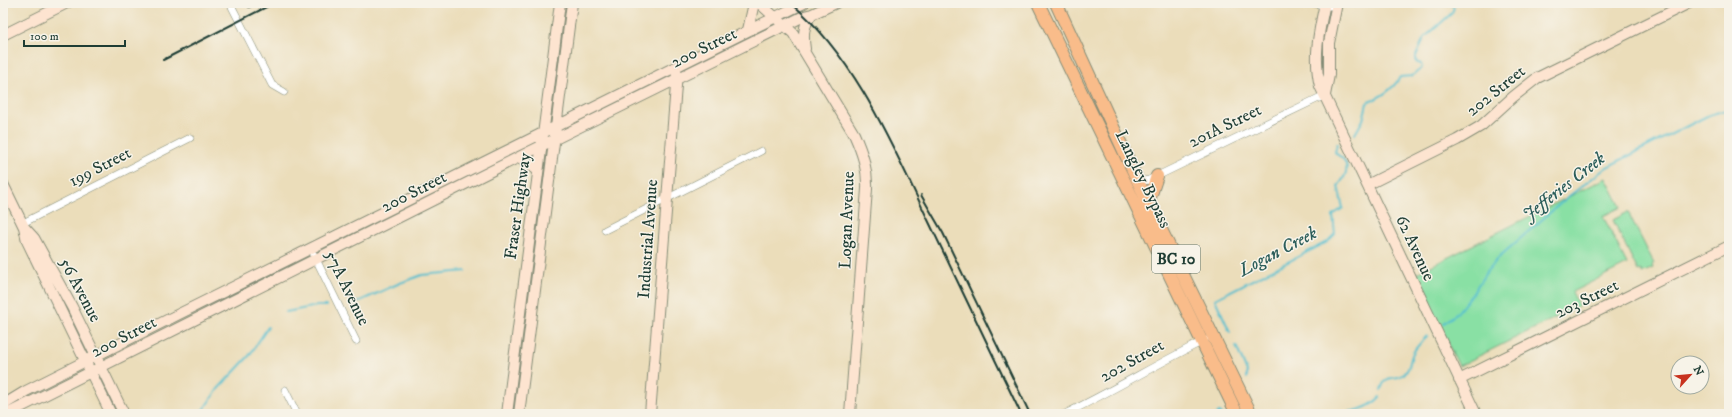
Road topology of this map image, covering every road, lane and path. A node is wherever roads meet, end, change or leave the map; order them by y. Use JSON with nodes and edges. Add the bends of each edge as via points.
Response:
{"nodes":[{"id":1,"x":67,"y":3,"type":"edge"},
{"id":2,"x":230,"y":3,"type":"edge"},
{"id":3,"x":560,"y":3,"type":"edge"},
{"id":4,"x":572,"y":3,"type":"edge"},
{"id":5,"x":754,"y":3,"type":"edge"},
{"id":6,"x":759,"y":3,"type":"edge"},
{"id":7,"x":804,"y":3,"type":"edge"},
{"id":8,"x":836,"y":3,"type":"edge"},
{"id":9,"x":1038,"y":3,"type":"edge"},
{"id":10,"x":1056,"y":3,"type":"edge"},
{"id":11,"x":1314,"y":3,"type":"edge"},
{"id":12,"x":1689,"y":3,"type":"edge"},
{"id":13,"x":1324,"y":4,"type":"edge"},
{"id":14,"x":1336,"y":5,"type":"edge"},
{"id":15,"x":812,"y":14,"type":"junction"},
{"id":16,"x":776,"y":16,"type":"junction"},
{"id":17,"x":786,"y":25,"type":"junction"},
{"id":18,"x":748,"y":30,"type":"junction"},
{"id":19,"x":3,"y":35,"type":"edge"},
{"id":20,"x":806,"y":55,"type":"junction"},
{"id":21,"x":677,"y":66,"type":"junction"},
{"id":22,"x":676,"y":79,"type":"junction"},
{"id":23,"x":284,"y":92,"type":"dead end"},
{"id":24,"x":1325,"y":95,"type":"junction"},
{"id":25,"x":556,"y":126,"type":"junction"},
{"id":26,"x":544,"y":132,"type":"junction"},
{"id":27,"x":190,"y":138,"type":"dead end"},
{"id":28,"x":554,"y":140,"type":"junction"},
{"id":29,"x":542,"y":146,"type":"junction"},
{"id":30,"x":761,"y":151,"type":"dead end"},
{"id":31,"x":518,"y":158,"type":"junction"},
{"id":32,"x":538,"y":171,"type":"junction"},
{"id":33,"x":1157,"y":176,"type":"junction"},
{"id":34,"x":1123,"y":178,"type":"junction"},
{"id":35,"x":1138,"y":182,"type":"junction"},
{"id":36,"x":3,"y":184,"type":"edge"},
{"id":37,"x":1367,"y":185,"type":"junction"},
{"id":38,"x":667,"y":198,"type":"junction"},
{"id":39,"x":1148,"y":203,"type":"junction"},
{"id":40,"x":23,"y":225,"type":"junction"},
{"id":41,"x":605,"y":230,"type":"dead end"},
{"id":42,"x":1729,"y":246,"type":"edge"},
{"id":43,"x":311,"y":248,"type":"junction"},
{"id":44,"x":316,"y":259,"type":"junction"},
{"id":45,"x":49,"y":289,"type":"junction"},
{"id":46,"x":63,"y":292,"type":"junction"},
{"id":47,"x":1213,"y":336,"type":"junction"},
{"id":48,"x":356,"y":340,"type":"dead end"},
{"id":49,"x":1202,"y":342,"type":"junction"},
{"id":50,"x":96,"y":356,"type":"junction"},
{"id":51,"x":85,"y":361,"type":"junction"},
{"id":52,"x":101,"y":366,"type":"junction"},
{"id":53,"x":90,"y":372,"type":"junction"},
{"id":54,"x":1459,"y":380,"type":"junction"},
{"id":55,"x":285,"y":390,"type":"dead end"},
{"id":56,"x":3,"y":405,"type":"edge"},
{"id":57,"x":7,"y":414,"type":"edge"},
{"id":58,"x":111,"y":414,"type":"edge"},
{"id":59,"x":124,"y":414,"type":"edge"},
{"id":60,"x":297,"y":414,"type":"edge"},
{"id":61,"x":507,"y":414,"type":"edge"},
{"id":62,"x":519,"y":414,"type":"edge"},
{"id":63,"x":650,"y":414,"type":"edge"},
{"id":64,"x":850,"y":414,"type":"edge"},
{"id":65,"x":1065,"y":414,"type":"edge"},
{"id":66,"x":1237,"y":414,"type":"edge"},
{"id":67,"x":1251,"y":414,"type":"edge"},
{"id":68,"x":1476,"y":414,"type":"edge"}],
"edges":[{"from":1,"to":19,"type":"main road"},
{"from":2,"to":23,"type":"street","via":[[272,85]]},
{"from":3,"to":26,"type":"main road","name":"Fraser Highway"},
{"from":4,"to":25,"type":"main road","name":"Fraser Highway"},
{"from":5,"to":18,"type":"main road"},
{"from":6,"to":16,"type":"main road","name":"Logan Avenue"},
{"from":7,"to":16,"type":"main road","name":"200 Street"},
{"from":8,"to":15,"type":"main road","name":"200 Street"},
{"from":9,"to":34,"type":"highway","name":"Langley Bypass","number":"BC 10"},
{"from":10,"to":35,"type":"highway","name":"Langley Bypass","number":"BC 10"},
{"from":11,"to":13,"type":"street"},
{"from":12,"to":37,"type":"main road","name":"202 Street","via":[[1537,78],[1481,126]]},
{"from":13,"to":14,"type":"street"},
{"from":13,"to":24,"type":"main road","name":"62 Avenue","via":[[1316,60],[1320,86]]},
{"from":14,"to":24,"type":"main road","via":[[1329,43],[1329,75]]},
{"from":15,"to":17,"type":"main road","name":"200 Street"},
{"from":15,"to":20,"type":"main road","via":[[804,31]]},
{"from":16,"to":17,"type":"main road","name":"Logan Avenue"},
{"from":16,"to":18,"type":"main road","name":"200 Street"},
{"from":17,"to":20,"type":"main road","name":"Logan Avenue"},
{"from":17,"to":22,"type":"main road","name":"200 Street"},
{"from":18,"to":21,"type":"main road","name":"200 Street"},
{"from":20,"to":64,"type":"main road","name":"Logan Avenue","via":[[854,134],[861,150],[867,179]]},
{"from":21,"to":22,"type":"main road","name":"Industrial Avenue"},
{"from":21,"to":25,"type":"main road","name":"200 Street"},
{"from":22,"to":28,"type":"main road","name":"200 Street"},
{"from":22,"to":38,"type":"main road","name":"Industrial Avenue"},
{"from":24,"to":33,"type":"street","name":"201A Street"},
{"from":24,"to":37,"type":"main road","name":"62 Avenue"},
{"from":25,"to":26,"type":"main road","name":"200 Street"},
{"from":25,"to":28,"type":"main road","name":"Fraser Highway"},
{"from":26,"to":29,"type":"main road","name":"Fraser Highway"},
{"from":26,"to":43,"type":"main road","name":"200 Street"},
{"from":27,"to":40,"type":"street","name":"199 Street"},
{"from":28,"to":29,"type":"main road","name":"200 Street"},
{"from":28,"to":62,"type":"main road","name":"Fraser Highway"},
{"from":29,"to":31,"type":"main road","name":"200 Street"},
{"from":29,"to":32,"type":"main road","name":"Fraser Highway"},
{"from":30,"to":38,"type":"street"},
{"from":31,"to":32,"type":"main road"},
{"from":31,"to":44,"type":"main road","name":"200 Street"},
{"from":32,"to":61,"type":"main road","name":"Fraser Highway"},
{"from":33,"to":35,"type":"street","name":"201A Street"},
{"from":33,"to":39,"type":"highway"},
{"from":34,"to":35,"type":"highway"},
{"from":34,"to":49,"type":"highway","name":"Langley Bypass","number":"BC 10"},
{"from":35,"to":39,"type":"highway","name":"Langley Bypass","number":"BC 10"},
{"from":36,"to":40,"type":"main road","name":"56 Avenue"},
{"from":37,"to":54,"type":"main road","name":"62 Avenue"},
{"from":38,"to":41,"type":"street"},
{"from":38,"to":63,"type":"main road","name":"Industrial Avenue"},
{"from":39,"to":47,"type":"highway","name":"Langley Bypass","number":"BC 10"},
{"from":40,"to":45,"type":"main road","name":"56 Avenue","via":[[27,241]]},
{"from":40,"to":46,"type":"main road","name":"56 Avenue","via":[[34,238]]},
{"from":42,"to":54,"type":"main road","name":"203 Street"},
{"from":43,"to":44,"type":"street","name":"57A Avenue"},
{"from":43,"to":50,"type":"main road","name":"200 Street"},
{"from":44,"to":48,"type":"street","name":"57A Avenue"},
{"from":44,"to":52,"type":"main road","name":"200 Street"},
{"from":45,"to":46,"type":"main road","via":[[55,287]]},
{"from":45,"to":51,"type":"main road","name":"56 Avenue"},
{"from":46,"to":50,"type":"main road","name":"56 Avenue"},
{"from":47,"to":49,"type":"street","name":"202 Street"},
{"from":47,"to":67,"type":"highway","name":"Langley Bypass","number":"BC 10"},
{"from":49,"to":65,"type":"street","name":"202 Street"},
{"from":49,"to":66,"type":"highway","name":"Langley Bypass","number":"BC 10"},
{"from":50,"to":51,"type":"main road","name":"200 Street"},
{"from":50,"to":52,"type":"main road","name":"56 Avenue"},
{"from":51,"to":53,"type":"main road","name":"56 Avenue"},
{"from":51,"to":56,"type":"main road","name":"200 Street"},
{"from":52,"to":53,"type":"main road","name":"200 Street"},
{"from":52,"to":59,"type":"main road","name":"56 Avenue"},
{"from":53,"to":57,"type":"main road","name":"200 Street"},
{"from":53,"to":58,"type":"main road","name":"56 Avenue"},
{"from":54,"to":68,"type":"main road","name":"62 Avenue"},
{"from":55,"to":60,"type":"street"}]}
